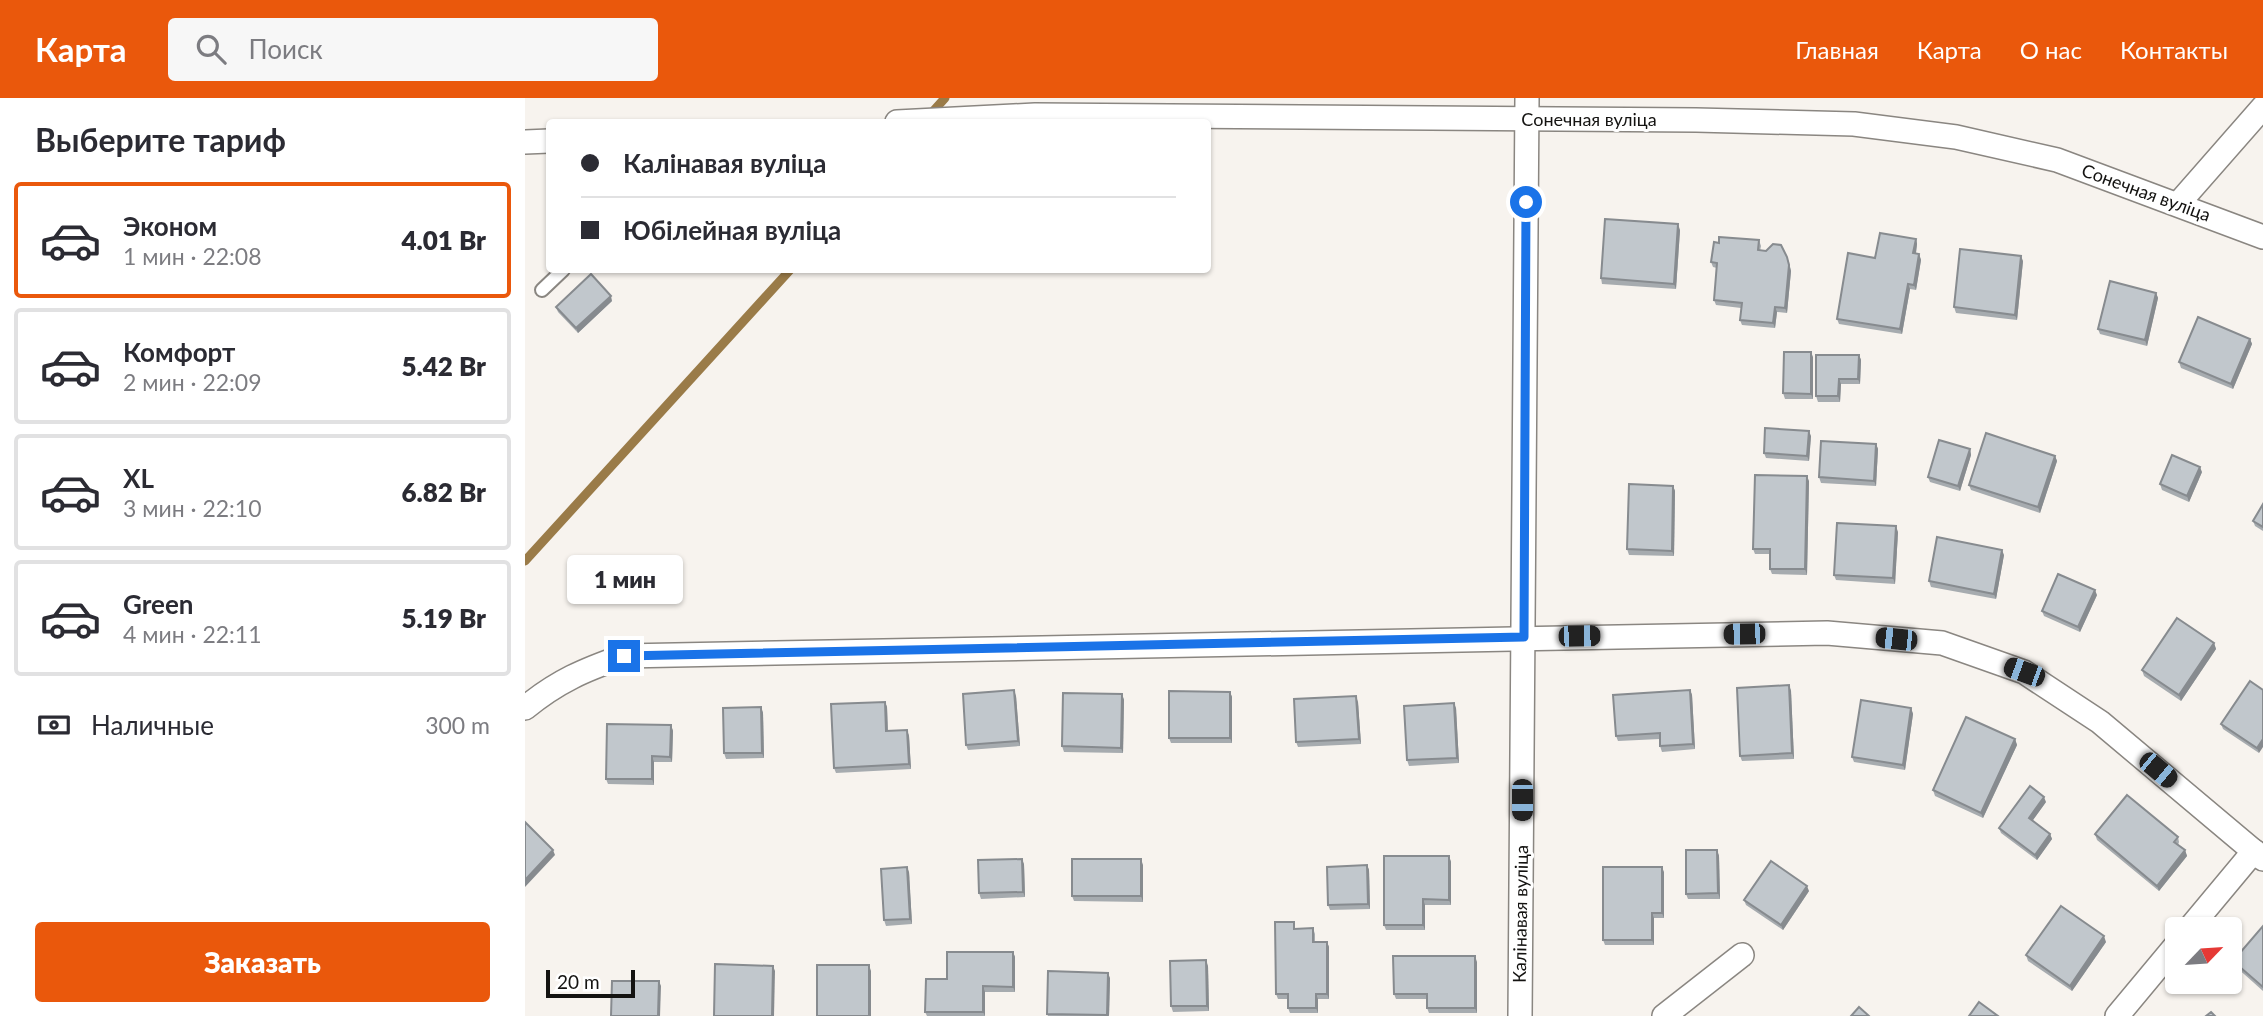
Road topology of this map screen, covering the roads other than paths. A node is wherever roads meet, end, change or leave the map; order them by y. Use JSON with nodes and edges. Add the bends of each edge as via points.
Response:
{"nodes":[{"id":1,"x":2263,"y":107,"type":"edge"},
{"id":2,"x":1527,"y":109,"type":"edge"},
{"id":3,"x":956,"y":119,"type":"edge"},
{"id":4,"x":546,"y":141,"type":"edge"},
{"id":5,"x":525,"y":142,"type":"edge"},
{"id":6,"x":2178,"y":204,"type":"junction"},
{"id":7,"x":2263,"y":237,"type":"edge"},
{"id":8,"x":560,"y":273,"type":"edge"},
{"id":9,"x":542,"y":290,"type":"dead end"},
{"id":10,"x":1524,"y":637,"type":"junction"},
{"id":11,"x":525,"y":708,"type":"edge"},
{"id":12,"x":2259,"y":855,"type":"edge"},
{"id":13,"x":2200,"y":917,"type":"edge"},
{"id":14,"x":1742,"y":955,"type":"dead end"},
{"id":15,"x":2165,"y":958,"type":"edge"},
{"id":16,"x":1520,"y":1016,"type":"edge"},
{"id":17,"x":1664,"y":1016,"type":"edge"},
{"id":18,"x":2117,"y":1016,"type":"edge"}],
"edges":[{"from":1,"to":6,"type":"street"},
{"from":2,"to":3,"type":"street","name":"Сонечная вуліца"},
{"from":2,"to":6,"type":"street","name":"Сонечная вуліца","via":[[1854,124],[1956,137],[2057,160]]},
{"from":2,"to":10,"type":"street","name":"Калінавая вуліца"},
{"from":4,"to":5,"type":"street"},
{"from":6,"to":7,"type":"street","name":"Сонечная вуліца"},
{"from":8,"to":9,"type":"lane"},
{"from":10,"to":11,"type":"street","via":[[624,656],[550,687]]},
{"from":10,"to":12,"type":"street","via":[[1827,633],[1942,643],[2024,672],[2089,715]]},
{"from":10,"to":16,"type":"street","name":"Калінавая вуліца"},
{"from":12,"to":13,"type":"street"},
{"from":14,"to":17,"type":"street"},
{"from":15,"to":18,"type":"street"}]}
